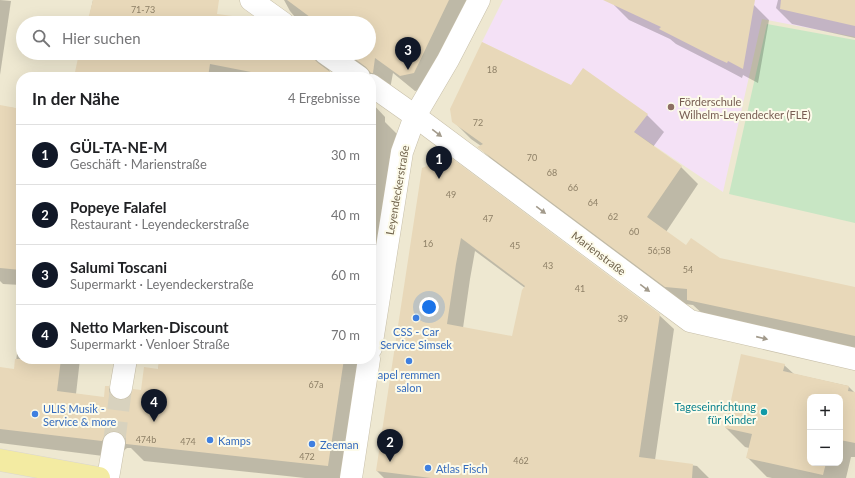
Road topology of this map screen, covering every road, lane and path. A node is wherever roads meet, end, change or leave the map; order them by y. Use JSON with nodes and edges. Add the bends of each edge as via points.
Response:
{"nodes":[{"id":1,"x":479,"y":0,"type":"edge"},
{"id":2,"x":254,"y":1,"type":"edge"},
{"id":3,"x":274,"y":16,"type":"edge"},
{"id":4,"x":335,"y":60,"type":"edge"},
{"id":5,"x":352,"y":72,"type":"edge"},
{"id":6,"x":376,"y":89,"type":"edge"},
{"id":7,"x":415,"y":116,"type":"junction"},
{"id":8,"x":376,"y":316,"type":"edge"},
{"id":9,"x":855,"y":359,"type":"edge"},
{"id":10,"x":125,"y":364,"type":"edge"},
{"id":11,"x":368,"y":364,"type":"edge"},
{"id":12,"x":122,"y":388,"type":"tunnel mouth"},
{"id":13,"x":114,"y":443,"type":"tunnel mouth"},
{"id":14,"x":0,"y":460,"type":"edge"},
{"id":15,"x":99,"y":478,"type":"edge"},
{"id":16,"x":108,"y":478,"type":"edge"},
{"id":17,"x":351,"y":478,"type":"edge"}],
"edges":[{"from":1,"to":7,"type":"street","name":"Leyendeckerstraße"},
{"from":2,"to":3,"type":"street"},
{"from":4,"to":5,"type":"street"},
{"from":6,"to":7,"type":"street","name":"Marienstraße"},
{"from":7,"to":8,"type":"street","name":"Leyendeckerstraße","via":[[402,152]]},
{"from":7,"to":9,"type":"street","name":"Marienstraße","one_way":true,"via":[[690,321]]},
{"from":10,"to":12,"type":"street"},
{"from":11,"to":17,"type":"street"},
{"from":13,"to":16,"type":"street"},
{"from":14,"to":15,"type":"main road"}]}
